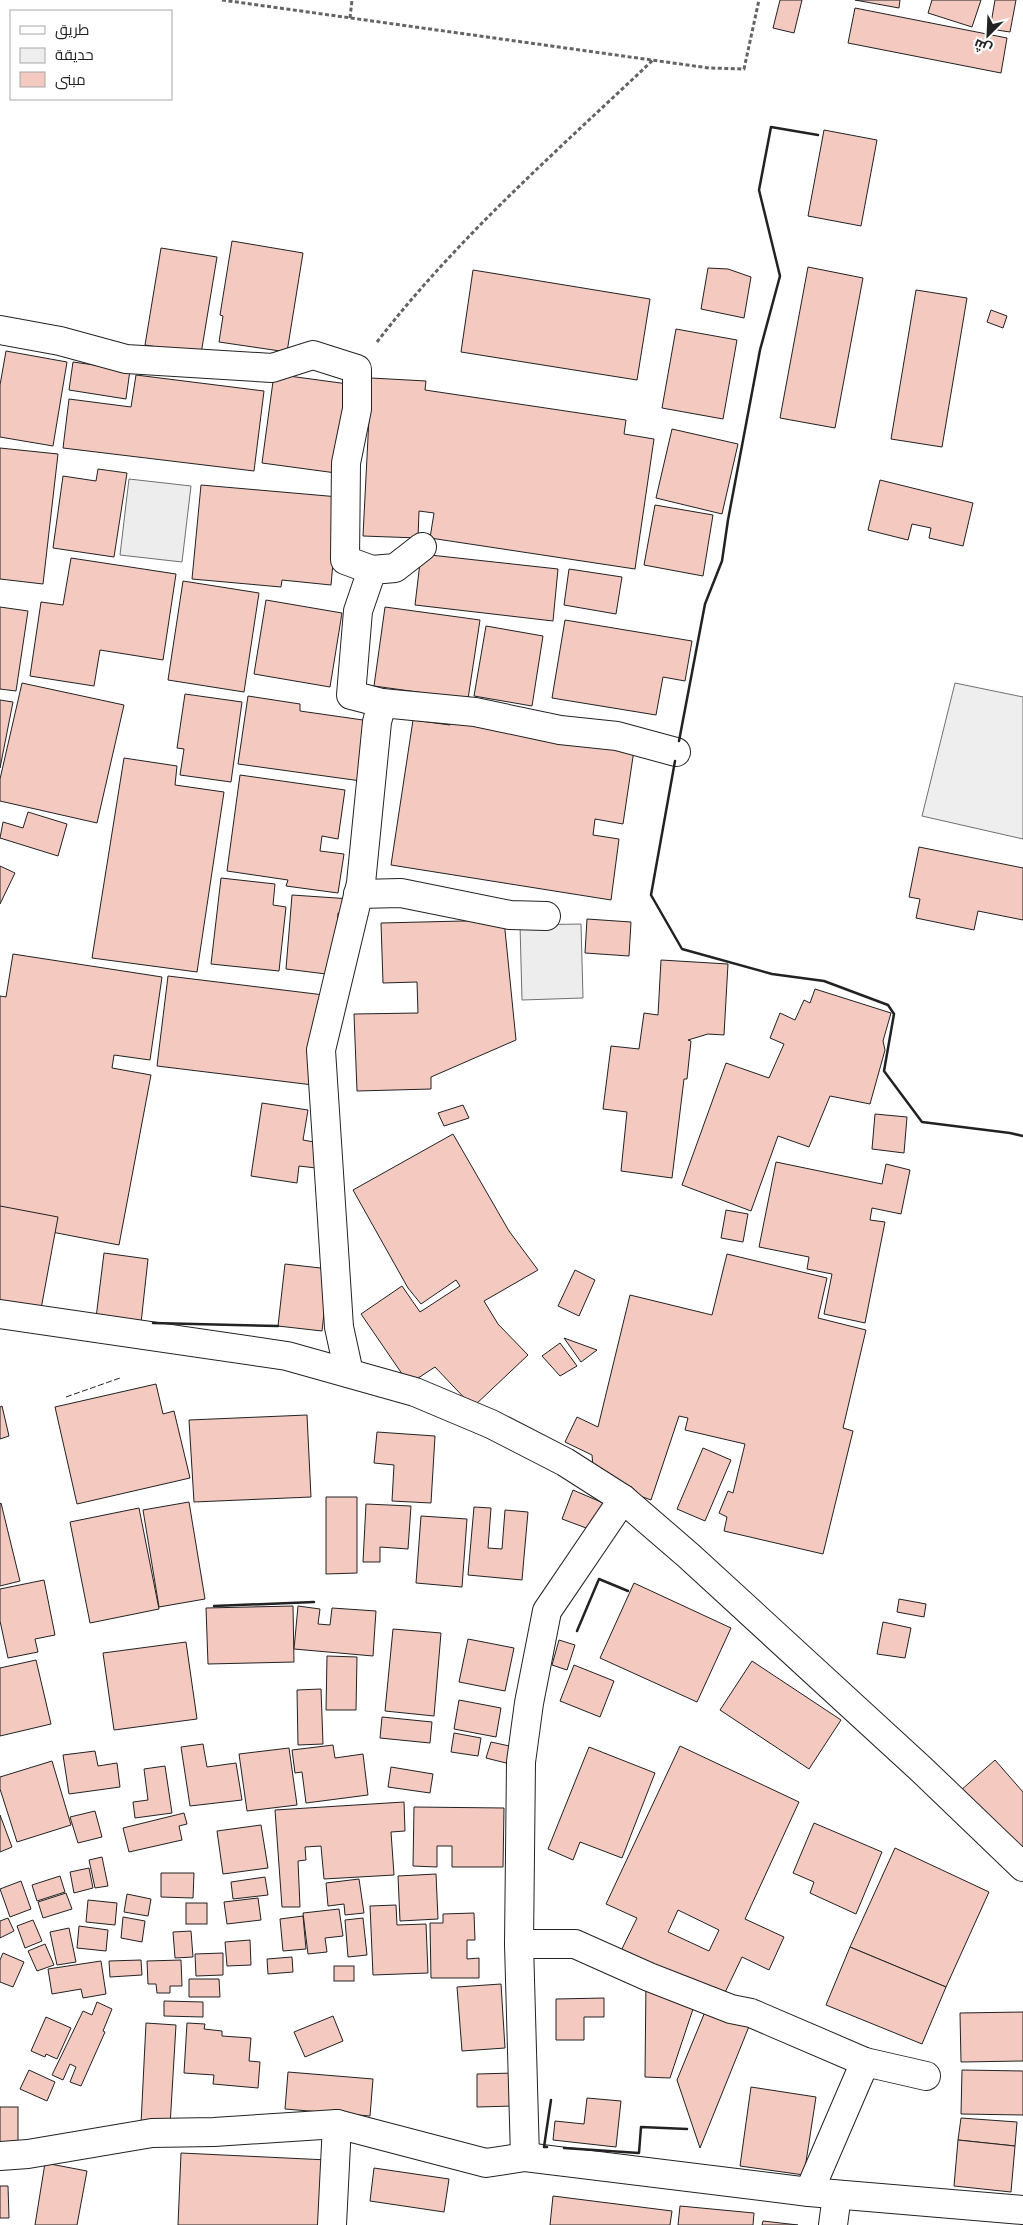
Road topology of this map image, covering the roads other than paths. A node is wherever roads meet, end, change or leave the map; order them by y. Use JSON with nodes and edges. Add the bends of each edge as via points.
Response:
{"nodes":[{"id":1,"x":0,"y":330,"type":"edge"},
{"id":2,"x":422,"y":547,"type":"dead end"},
{"id":3,"x":372,"y":570,"type":"junction"},
{"id":4,"x":382,"y":703,"type":"junction"},
{"id":5,"x":676,"y":752,"type":"dead end"},
{"id":6,"x":358,"y":894,"type":"junction"},
{"id":7,"x":546,"y":916,"type":"dead end"},
{"id":8,"x":0,"y":1314,"type":"edge"},
{"id":9,"x":349,"y":1373,"type":"junction"},
{"id":10,"x":623,"y":1500,"type":"junction"},
{"id":11,"x":1023,"y":1867,"type":"edge"},
{"id":12,"x":518,"y":1944,"type":"junction"},
{"id":13,"x":865,"y":2062,"type":"junction"},
{"id":14,"x":926,"y":2076,"type":"dead end"},
{"id":15,"x":337,"y":2124,"type":"junction"},
{"id":16,"x":0,"y":2156,"type":"edge"},
{"id":17,"x":525,"y":2157,"type":"junction"},
{"id":18,"x":809,"y":2192,"type":"junction"},
{"id":19,"x":837,"y":2195,"type":"junction"},
{"id":20,"x":1023,"y":2210,"type":"edge"},
{"id":21,"x":913,"y":2213,"type":"edge"},
{"id":22,"x":332,"y":2225,"type":"edge"},
{"id":23,"x":833,"y":2225,"type":"edge"}],
"edges":[{"from":1,"to":3,"type":"street","via":[[60,341],[126,360],[272,368],[313,356],[357,369],[356,409],[346,464],[345,560]]},
{"from":2,"to":3,"type":"street","via":[[395,568]]},
{"from":3,"to":4,"type":"street","via":[[358,611],[351,695]]},
{"from":4,"to":5,"type":"street","via":[[475,712],[560,730],[617,736]]},
{"from":4,"to":6,"type":"street","via":[[377,722]]},
{"from":6,"to":7,"type":"street","via":[[401,893],[510,915]]},
{"from":6,"to":9,"type":"street","via":[[322,1050],[338,1327]]},
{"from":8,"to":9,"type":"street","via":[[287,1356]]},
{"from":9,"to":10,"type":"street","via":[[415,1392],[491,1424],[565,1462]]},
{"from":10,"to":11,"type":"street","via":[[689,1556]]},
{"from":10,"to":12,"type":"street","via":[[547,1611],[521,1762]]},
{"from":12,"to":13,"type":"street","via":[[575,1944],[649,1977],[722,2006],[751,2013]]},
{"from":12,"to":17,"type":"street"},
{"from":13,"to":14,"type":"street"},
{"from":13,"to":18,"type":"street"},
{"from":15,"to":16,"type":"street","via":[[152,2133]]},
{"from":15,"to":17,"type":"street","via":[[486,2163]]},
{"from":15,"to":22,"type":"street"},
{"from":17,"to":18,"type":"street"},
{"from":18,"to":19,"type":"street"},
{"from":19,"to":21,"type":"street"},
{"from":19,"to":23,"type":"street"},
{"from":20,"to":21,"type":"street"}]}
